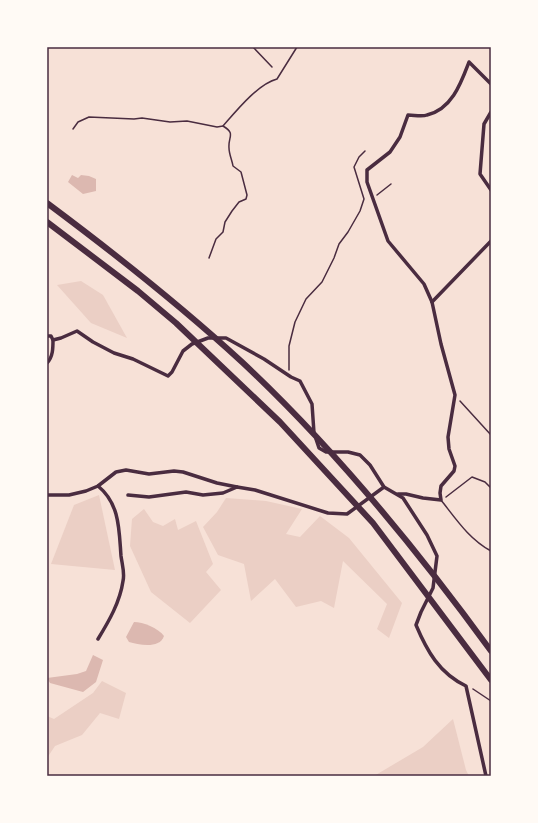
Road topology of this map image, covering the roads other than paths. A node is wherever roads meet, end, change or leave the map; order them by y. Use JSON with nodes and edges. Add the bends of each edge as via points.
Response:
{"nodes":[{"id":1,"x":254,"y":47,"type":"edge"},
{"id":2,"x":272,"y":67,"type":"dead end"},
{"id":3,"x":491,"y":84,"type":"edge"},
{"id":4,"x":491,"y":112,"type":"edge"},
{"id":5,"x":491,"y":190,"type":"edge"},
{"id":6,"x":47,"y":203,"type":"edge"},
{"id":7,"x":47,"y":222,"type":"edge"},
{"id":8,"x":491,"y":241,"type":"edge"},
{"id":9,"x":432,"y":302,"type":"junction"},
{"id":10,"x":47,"y":336,"type":"edge"},
{"id":11,"x":53,"y":340,"type":"junction"},
{"id":12,"x":47,"y":363,"type":"edge"},
{"id":13,"x":98,"y":486,"type":"junction"},
{"id":14,"x":384,"y":486,"type":"junction"},
{"id":15,"x":237,"y":487,"type":"junction"},
{"id":16,"x":397,"y":494,"type":"junction"},
{"id":17,"x":47,"y":495,"type":"edge"},
{"id":18,"x":128,"y":495,"type":"dead end"},
{"id":19,"x":441,"y":500,"type":"junction"},
{"id":20,"x":491,"y":551,"type":"edge"},
{"id":21,"x":98,"y":639,"type":"dead end"},
{"id":22,"x":491,"y":651,"type":"edge"},
{"id":23,"x":491,"y":680,"type":"edge"},
{"id":24,"x":486,"y":776,"type":"edge"}],
"edges":[{"from":1,"to":2,"type":"lane"},
{"from":3,"to":9,"type":"street","via":[[469,62],[455,95],[442,108],[427,116],[408,115],[390,152],[367,170],[367,182],[388,241],[424,284]]},
{"from":4,"to":5,"type":"street","via":[[484,124],[480,174]]},
{"from":6,"to":22,"type":"highway","via":[[185,312],[297,417],[398,528]]},
{"from":7,"to":23,"type":"highway","via":[[176,323],[280,422],[373,523]]},
{"from":8,"to":9,"type":"street"},
{"from":9,"to":19,"type":"street","via":[[455,395],[448,437],[455,466],[441,486]]},
{"from":10,"to":11,"type":"street","via":[[51,336]]},
{"from":11,"to":12,"type":"street","via":[[53,351]]},
{"from":11,"to":14,"type":"street","via":[[77,331],[114,353],[168,376],[183,351],[192,344],[208,338],[226,338],[300,382],[312,404],[313,430],[319,448],[326,452],[360,455]]},
{"from":13,"to":15,"type":"street","via":[[116,472],[126,470],[148,474],[183,472]]},
{"from":13,"to":17,"type":"street","via":[[69,495]]},
{"from":13,"to":21,"type":"street","via":[[106,493],[118,519],[124,579],[111,618]]},
{"from":14,"to":15,"type":"street","via":[[347,514],[328,513],[255,490]]},
{"from":14,"to":16,"type":"street"},
{"from":15,"to":18,"type":"street","via":[[223,493],[203,495],[186,492],[149,497]]},
{"from":16,"to":19,"type":"street"},
{"from":16,"to":24,"type":"street","via":[[404,498],[437,556],[433,588],[416,625],[426,649],[444,673],[466,686]]},
{"from":19,"to":20,"type":"lane","via":[[466,533]]}]}
